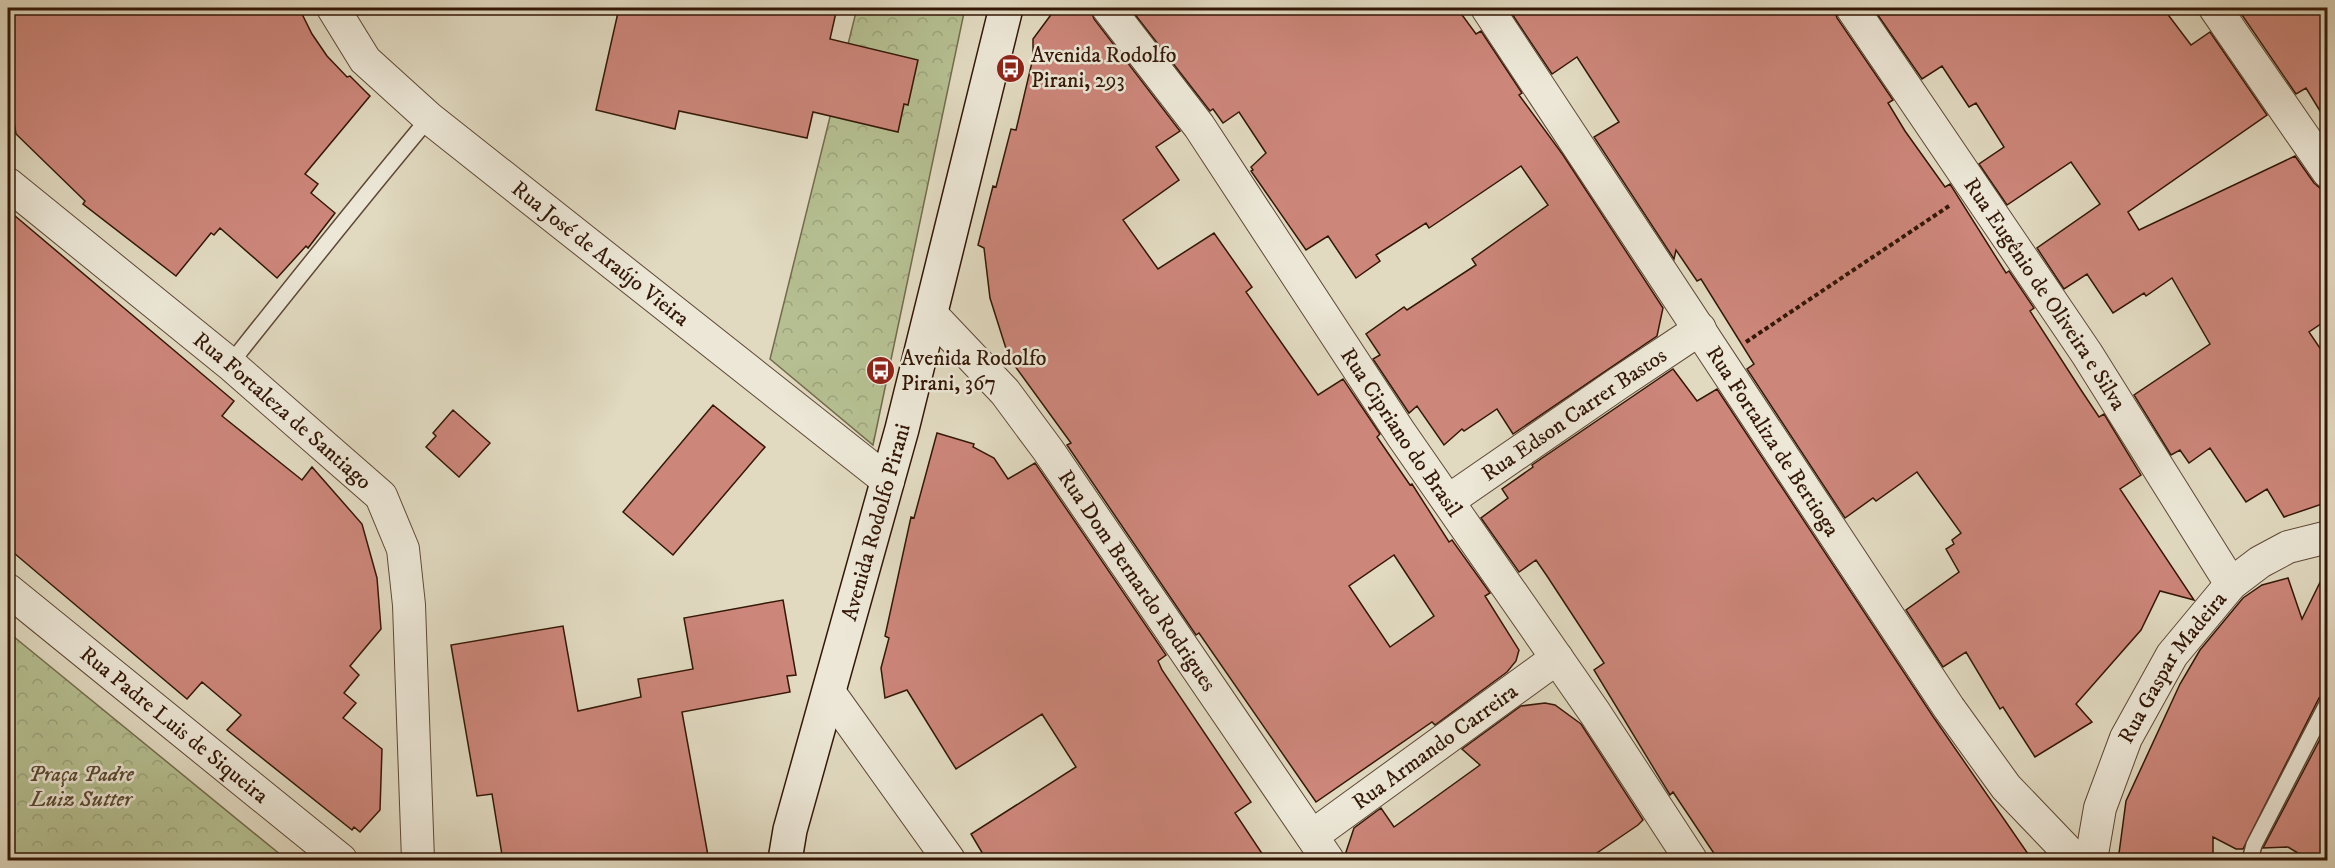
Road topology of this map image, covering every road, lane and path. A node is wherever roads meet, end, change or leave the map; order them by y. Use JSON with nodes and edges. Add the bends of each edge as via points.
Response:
{"nodes":[{"id":1,"x":333,"y":8,"type":"edge"},
{"id":2,"x":1006,"y":8,"type":"edge"},
{"id":3,"x":1108,"y":8,"type":"edge"},
{"id":4,"x":1487,"y":8,"type":"edge"},
{"id":5,"x":1852,"y":8,"type":"edge"},
{"id":6,"x":2215,"y":8,"type":"edge"},
{"id":7,"x":429,"y":118,"type":"junction"},
{"id":8,"x":2328,"y":172,"type":"edge"},
{"id":9,"x":8,"y":184,"type":"edge"},
{"id":10,"x":1975,"y":190,"type":"junction"},
{"id":11,"x":931,"y":314,"type":"junction"},
{"id":12,"x":1700,"y":329,"type":"junction"},
{"id":13,"x":1721,"y":360,"type":"junction"},
{"id":14,"x":230,"y":364,"type":"junction"},
{"id":15,"x":888,"y":481,"type":"junction"},
{"id":16,"x":1448,"y":501,"type":"junction"},
{"id":17,"x":2328,"y":537,"type":"edge"},
{"id":18,"x":2231,"y":584,"type":"junction"},
{"id":19,"x":8,"y":590,"type":"edge"},
{"id":20,"x":1557,"y":658,"type":"junction"},
{"id":21,"x":829,"y":692,"type":"junction"},
{"id":22,"x":2328,"y":702,"type":"edge"},
{"id":23,"x":1320,"y":848,"type":"edge"},
{"id":24,"x":341,"y":861,"type":"edge"},
{"id":25,"x":417,"y":861,"type":"edge"},
{"id":26,"x":784,"y":861,"type":"edge"},
{"id":27,"x":949,"y":861,"type":"edge"},
{"id":28,"x":1691,"y":861,"type":"edge"},
{"id":29,"x":2076,"y":861,"type":"edge"},
{"id":30,"x":2091,"y":861,"type":"edge"},
{"id":31,"x":2250,"y":861,"type":"edge"}],
"edges":[{"from":1,"to":7,"type":"street","name":"Rua José de Araújo Vieira","via":[[365,60]]},
{"from":2,"to":11,"type":"main road","name":"Avenida Rodolfo Pirani"},
{"from":3,"to":16,"type":"street","name":"Rua Cipriano do Brasil","via":[[1199,126]]},
{"from":4,"to":12,"type":"street","name":"Rua Fortaliza de Bertioga"},
{"from":5,"to":10,"type":"street","name":"Rua Eugênio de Oliveira e Silva"},
{"from":6,"to":8,"type":"street"},
{"from":7,"to":14,"type":"lane"},
{"from":7,"to":15,"type":"street","name":"Rua José de Araújo Vieira"},
{"from":9,"to":14,"type":"street","name":"Rua Fortaleza de Santiago"},
{"from":10,"to":13,"type":"path"},
{"from":10,"to":18,"type":"street","name":"Rua Eugênio de Oliveira e Silva","via":[[2087,354]]},
{"from":11,"to":15,"type":"main road","name":"Avenida Rodolfo Pirani"},
{"from":11,"to":23,"type":"street","name":"Rua Dom Bernardo Rodrigues","via":[[1005,392],[1048,450]]},
{"from":12,"to":13,"type":"street","name":"Rua Fortaliza de Bertioga"},
{"from":12,"to":16,"type":"street","name":"Rua Edson Carrer Bastos"},
{"from":13,"to":29,"type":"street","name":"Rua Fortaliza de Bertioga","via":[[1949,708],[2006,787]]},
{"from":14,"to":25,"type":"street","name":"Rua Fortaleza de Santiago","via":[[381,496],[404,549]]},
{"from":15,"to":21,"type":"main road","name":"Avenida Rodolfo Pirani"},
{"from":16,"to":20,"type":"street","name":"Rua Cipriano do Brasil"},
{"from":17,"to":18,"type":"street","name":"Rua Gaspar Madeira","via":[[2288,547]]},
{"from":18,"to":30,"type":"street","name":"Rua Gaspar Madeira","via":[[2172,655],[2126,738],[2100,808]]},
{"from":19,"to":24,"type":"street","name":"Rua Padre Luis de Siqueira"},
{"from":20,"to":23,"type":"street","name":"Rua Armando Carreira"},
{"from":20,"to":28,"type":"street","name":"Rua Cipriano do Brasil"},
{"from":21,"to":26,"type":"main road","name":"Avenida Rodolfo Pirani"},
{"from":21,"to":27,"type":"street"},
{"from":22,"to":31,"type":"lane","via":[[2254,845]]}]}
